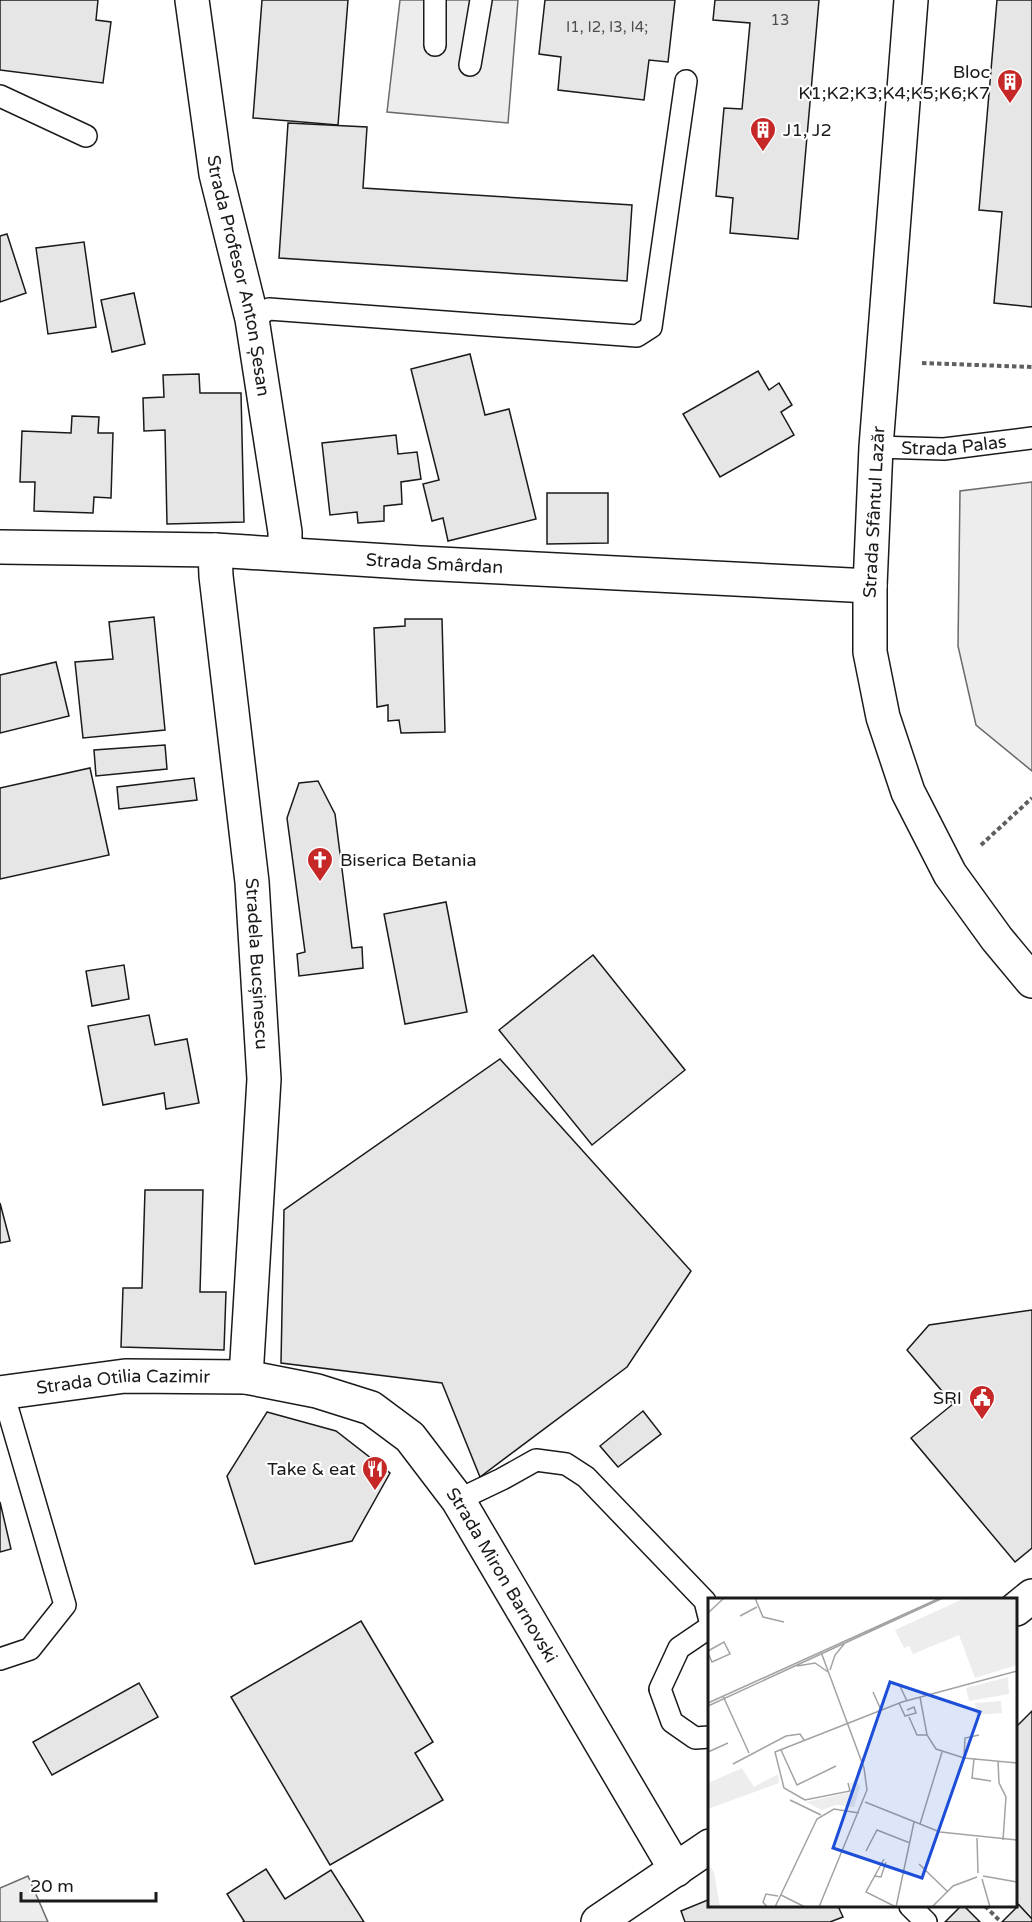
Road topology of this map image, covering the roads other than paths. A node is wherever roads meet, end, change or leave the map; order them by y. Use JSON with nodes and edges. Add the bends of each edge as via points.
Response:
{"nodes":[{"id":1,"x":192,"y":0,"type":"edge"},
{"id":2,"x":435,"y":0,"type":"edge"},
{"id":3,"x":481,"y":0,"type":"edge"},
{"id":4,"x":911,"y":0,"type":"edge"},
{"id":5,"x":435,"y":45,"type":"dead end"},
{"id":6,"x":470,"y":65,"type":"dead end"},
{"id":7,"x":686,"y":81,"type":"dead end"},
{"id":8,"x":0,"y":96,"type":"edge"},
{"id":9,"x":86,"y":136,"type":"dead end"},
{"id":10,"x":252,"y":319,"type":"junction"},
{"id":11,"x":1032,"y":438,"type":"edge"},
{"id":12,"x":876,"y":447,"type":"junction"},
{"id":13,"x":0,"y":547,"type":"edge"},
{"id":14,"x":215,"y":550,"type":"junction"},
{"id":15,"x":285,"y":554,"type":"junction"},
{"id":16,"x":870,"y":586,"type":"junction"},
{"id":17,"x":1032,"y":981,"type":"edge"},
{"id":18,"x":246,"y":1377,"type":"junction"},
{"id":19,"x":2,"y":1393,"type":"edge"},
{"id":20,"x":458,"y":1500,"type":"junction"},
{"id":21,"x":708,"y":1613,"type":"edge"},
{"id":22,"x":708,"y":1628,"type":"edge"},
{"id":23,"x":0,"y":1659,"type":"edge"},
{"id":24,"x":708,"y":1737,"type":"edge"},
{"id":25,"x":708,"y":1847,"type":"edge"},
{"id":26,"x":676,"y":1870,"type":"junction"},
{"id":27,"x":912,"y":1907,"type":"edge"},
{"id":28,"x":598,"y":1922,"type":"edge"},
{"id":29,"x":926,"y":1922,"type":"edge"}],
"edges":[{"from":1,"to":10,"type":"street","name":"Strada Profesor Anton Șesan","via":[[216,174]]},
{"from":2,"to":5,"type":"lane"},
{"from":3,"to":6,"type":"lane"},
{"from":4,"to":12,"type":"street","name":"Strada Sfântul Lazăr"},
{"from":7,"to":10,"type":"lane","via":[[651,327],[637,336],[269,309]]},
{"from":8,"to":9,"type":"lane"},
{"from":10,"to":15,"type":"street","name":"Strada Profesor Anton Șesan","via":[[285,532]]},
{"from":11,"to":12,"type":"lane","name":"Strada Palas","via":[[944,450]]},
{"from":12,"to":16,"type":"street","name":"Strada Sfântul Lazăr"},
{"from":13,"to":14,"type":"street","name":"Strada Smârdan"},
{"from":14,"to":15,"type":"street","name":"Strada Smârdan"},
{"from":14,"to":18,"type":"street","name":"Stradela Bucșinescu","via":[[252,882],[264,1079]]},
{"from":15,"to":16,"type":"street","name":"Strada Smârdan"},
{"from":16,"to":17,"type":"street","name":"Strada Sfântul Lazăr","via":[[870,652],[883,717],[908,792],[950,874]]},
{"from":18,"to":19,"type":"street","name":"Strada Otilia Cazimir","via":[[125,1376]]},
{"from":18,"to":20,"type":"street","name":"Strada Miron Barnovski","via":[[317,1391],[371,1408],[410,1437]]},
{"from":19,"to":23,"type":"lane","via":[[65,1605],[30,1649]]},
{"from":20,"to":21,"type":"lane","via":[[536,1460],[566,1464],[586,1477],[705,1601]]},
{"from":20,"to":26,"type":"street","name":"Strada Miron Barnovski"},
{"from":22,"to":24,"type":"lane","via":[[679,1648],[660,1689],[672,1722],[695,1738]]},
{"from":25,"to":26,"type":"street"},
{"from":26,"to":28,"type":"street"},
{"from":27,"to":29,"type":"lane"}]}
